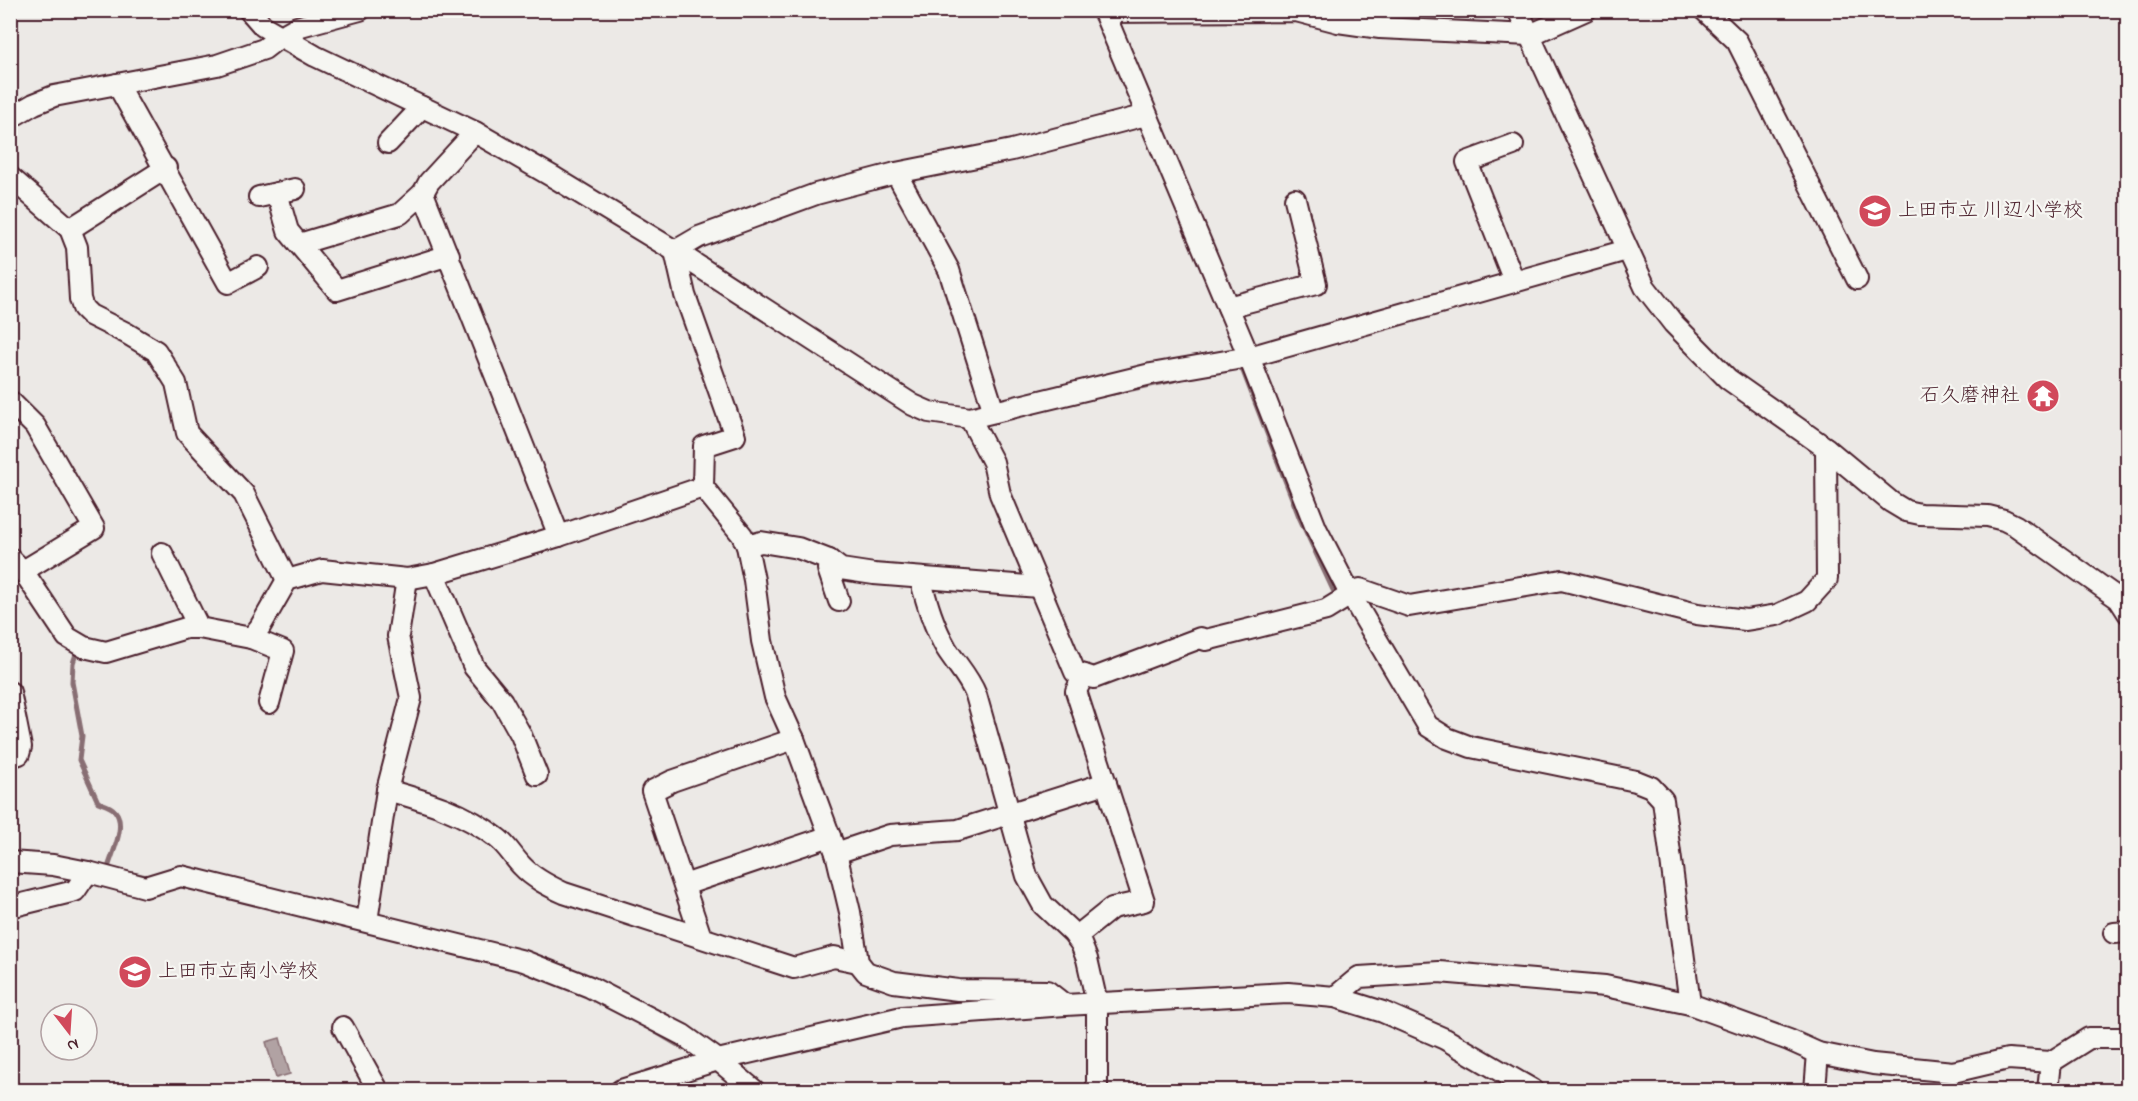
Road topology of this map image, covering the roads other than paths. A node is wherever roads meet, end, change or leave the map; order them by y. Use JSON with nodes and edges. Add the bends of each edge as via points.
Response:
{"nodes":[{"id":1,"x":249,"y":10,"type":"edge"},
{"id":2,"x":360,"y":10,"type":"edge"},
{"id":3,"x":1518,"y":10,"type":"edge"},
{"id":4,"x":1586,"y":10,"type":"edge"},
{"id":5,"x":1704,"y":10,"type":"edge"},
{"id":6,"x":1103,"y":11,"type":"edge"},
{"id":7,"x":1530,"y":34,"type":"junction"},
{"id":8,"x":281,"y":36,"type":"junction"},
{"id":9,"x":117,"y":84,"type":"junction"},
{"id":10,"x":422,"y":107,"type":"junction"},
{"id":11,"x":1146,"y":115,"type":"junction"},
{"id":12,"x":10,"y":118,"type":"edge"},
{"id":13,"x":475,"y":132,"type":"junction"},
{"id":14,"x":388,"y":143,"type":"dead end"},
{"id":15,"x":1513,"y":145,"type":"dead end"},
{"id":16,"x":166,"y":168,"type":"junction"},
{"id":17,"x":896,"y":173,"type":"junction"},
{"id":18,"x":10,"y":177,"type":"edge"},
{"id":19,"x":277,"y":193,"type":"dead end"},
{"id":20,"x":423,"y":193,"type":"junction"},
{"id":21,"x":1295,"y":199,"type":"dead end"},
{"id":22,"x":70,"y":229,"type":"junction"},
{"id":23,"x":299,"y":244,"type":"junction"},
{"id":24,"x":1627,"y":250,"type":"junction"},
{"id":25,"x":675,"y":251,"type":"junction"},
{"id":26,"x":449,"y":255,"type":"junction"},
{"id":27,"x":258,"y":267,"type":"dead end"},
{"id":28,"x":1857,"y":279,"type":"dead end"},
{"id":29,"x":1514,"y":281,"type":"junction"},
{"id":30,"x":1228,"y":307,"type":"junction"},
{"id":31,"x":1249,"y":357,"type":"junction"},
{"id":32,"x":10,"y":401,"type":"edge"},
{"id":33,"x":994,"y":412,"type":"junction"},
{"id":34,"x":970,"y":418,"type":"junction"},
{"id":35,"x":1826,"y":448,"type":"junction"},
{"id":36,"x":703,"y":487,"type":"junction"},
{"id":37,"x":559,"y":536,"type":"junction"},
{"id":38,"x":747,"y":546,"type":"junction"},
{"id":39,"x":162,"y":553,"type":"dead end"},
{"id":40,"x":829,"y":560,"type":"junction"},
{"id":41,"x":17,"y":564,"type":"edge"},
{"id":42,"x":434,"y":574,"type":"junction"},
{"id":43,"x":920,"y":578,"type":"junction"},
{"id":44,"x":408,"y":579,"type":"junction"},
{"id":45,"x":287,"y":580,"type":"junction"},
{"id":46,"x":1039,"y":587,"type":"junction"},
{"id":47,"x":1350,"y":594,"type":"junction"},
{"id":48,"x":838,"y":601,"type":"dead end"},
{"id":49,"x":2125,"y":602,"type":"edge"},
{"id":50,"x":199,"y":628,"type":"junction"},
{"id":51,"x":251,"y":638,"type":"junction"},
{"id":52,"x":1084,"y":675,"type":"junction"},
{"id":53,"x":10,"y":692,"type":"edge"},
{"id":54,"x":269,"y":703,"type":"dead end"},
{"id":55,"x":794,"y":739,"type":"junction"},
{"id":56,"x":10,"y":758,"type":"edge"},
{"id":57,"x":537,"y":775,"type":"dead end"},
{"id":58,"x":1106,"y":783,"type":"junction"},
{"id":59,"x":387,"y":790,"type":"junction"},
{"id":60,"x":1010,"y":812,"type":"junction"},
{"id":61,"x":833,"y":845,"type":"junction"},
{"id":62,"x":10,"y":862,"type":"edge"},
{"id":63,"x":88,"y":872,"type":"junction"},
{"id":64,"x":684,"y":885,"type":"junction"},
{"id":65,"x":10,"y":907,"type":"edge"},
{"id":66,"x":367,"y":921,"type":"junction"},
{"id":67,"x":701,"y":937,"type":"junction"},
{"id":68,"x":1076,"y":937,"type":"junction"},
{"id":69,"x":858,"y":962,"type":"junction"},
{"id":70,"x":1335,"y":997,"type":"junction"},
{"id":71,"x":1097,"y":1003,"type":"junction"},
{"id":72,"x":1690,"y":1004,"type":"junction"},
{"id":73,"x":1065,"y":1005,"type":"junction"},
{"id":74,"x":343,"y":1027,"type":"dead end"},
{"id":75,"x":2127,"y":1038,"type":"edge"},
{"id":76,"x":1818,"y":1053,"type":"junction"},
{"id":77,"x":718,"y":1060,"type":"junction"},
{"id":78,"x":2051,"y":1062,"type":"junction"},
{"id":79,"x":634,"y":1089,"type":"edge"},
{"id":80,"x":378,"y":1090,"type":"edge"},
{"id":81,"x":754,"y":1090,"type":"edge"},
{"id":82,"x":1097,"y":1090,"type":"edge"},
{"id":83,"x":1533,"y":1090,"type":"edge"},
{"id":84,"x":1815,"y":1090,"type":"edge"},
{"id":85,"x":2049,"y":1090,"type":"edge"}],
"edges":[{"from":1,"to":8,"type":"street","via":[[263,26]]},
{"from":2,"to":8,"type":"street","via":[[297,27]]},
{"from":3,"to":7,"type":"street"},
{"from":4,"to":7,"type":"street"},
{"from":5,"to":28,"type":"street","via":[[1737,41]]},
{"from":6,"to":7,"type":"street","via":[[1296,11],[1380,28]]},
{"from":6,"to":11,"type":"street"},
{"from":7,"to":24,"type":"street"},
{"from":8,"to":9,"type":"street","via":[[264,49],[217,65]]},
{"from":8,"to":10,"type":"street"},
{"from":9,"to":12,"type":"street","via":[[54,96]]},
{"from":9,"to":16,"type":"street"},
{"from":10,"to":13,"type":"street"},
{"from":10,"to":14,"type":"street"},
{"from":11,"to":17,"type":"street","via":[[1012,150]]},
{"from":11,"to":30,"type":"street"},
{"from":13,"to":20,"type":"street"},
{"from":13,"to":25,"type":"street"},
{"from":15,"to":29,"type":"street","via":[[1467,162]]},
{"from":16,"to":22,"type":"street"},
{"from":16,"to":27,"type":"street","via":[[228,283]]},
{"from":17,"to":25,"type":"street","via":[[816,194],[699,237]]},
{"from":17,"to":33,"type":"street","via":[[949,270]]},
{"from":18,"to":22,"type":"street"},
{"from":19,"to":23,"type":"street","via":[[288,231]]},
{"from":20,"to":23,"type":"street","via":[[400,214]]},
{"from":20,"to":26,"type":"street"},
{"from":21,"to":30,"type":"street","via":[[1316,284]]},
{"from":22,"to":45,"type":"street","via":[[77,247],[83,308],[156,351],[176,383],[187,433],[244,494]]},
{"from":23,"to":26,"type":"street","via":[[337,290]]},
{"from":24,"to":29,"type":"street"},
{"from":24,"to":35,"type":"street","via":[[1645,287],[1673,323],[1728,379]]},
{"from":25,"to":34,"type":"street","via":[[913,405],[929,412]]},
{"from":25,"to":36,"type":"street","via":[[686,295],[735,436],[704,446]]},
{"from":26,"to":37,"type":"street"},
{"from":29,"to":31,"type":"street"},
{"from":30,"to":31,"type":"street"},
{"from":31,"to":33,"type":"street","via":[[1153,381]]},
{"from":31,"to":47,"type":"street","via":[[1316,528]]},
{"from":32,"to":41,"type":"street","via":[[35,426],[94,528]]},
{"from":33,"to":34,"type":"street"},
{"from":34,"to":46,"type":"street","via":[[993,462],[1000,494]]},
{"from":35,"to":47,"type":"street","via":[[1827,579],[1807,601],[1777,615],[1746,620],[1697,614],[1562,580],[1409,606],[1360,590]]},
{"from":35,"to":49,"type":"street","via":[[1906,511],[2004,520]]},
{"from":36,"to":37,"type":"street"},
{"from":36,"to":38,"type":"street"},
{"from":37,"to":42,"type":"street"},
{"from":38,"to":40,"type":"street","via":[[761,542],[798,548]]},
{"from":38,"to":55,"type":"street","via":[[775,697]]},
{"from":39,"to":50,"type":"street"},
{"from":40,"to":43,"type":"street","via":[[841,568]]},
{"from":40,"to":48,"type":"street"},
{"from":41,"to":50,"type":"street","via":[[67,637],[84,647],[106,652],[186,628]]},
{"from":42,"to":44,"type":"street"},
{"from":42,"to":57,"type":"street","via":[[474,667],[502,701]]},
{"from":43,"to":46,"type":"street"},
{"from":43,"to":60,"type":"street","via":[[936,629],[976,695]]},
{"from":44,"to":45,"type":"street","via":[[322,570]]},
{"from":44,"to":59,"type":"street","via":[[398,636],[411,698]]},
{"from":45,"to":51,"type":"street"},
{"from":46,"to":52,"type":"street","via":[[1075,672]]},
{"from":47,"to":52,"type":"street","via":[[1326,610],[1206,640],[1200,638],[1094,678]]},
{"from":47,"to":72,"type":"street","via":[[1428,726],[1472,747],[1636,781],[1651,787],[1663,800]]},
{"from":50,"to":51,"type":"street"},
{"from":51,"to":54,"type":"street","via":[[283,651]]},
{"from":52,"to":58,"type":"street","via":[[1076,691]]},
{"from":53,"to":56,"type":"street","via":[[21,747],[19,754]]},
{"from":55,"to":61,"type":"street"},
{"from":55,"to":64,"type":"street","via":[[652,791]]},
{"from":58,"to":60,"type":"street"},
{"from":58,"to":68,"type":"street","via":[[1144,901],[1112,908]]},
{"from":59,"to":66,"type":"street"},
{"from":59,"to":67,"type":"street","via":[[439,805],[481,827],[500,840],[524,868],[564,893]]},
{"from":60,"to":61,"type":"street","via":[[958,830],[890,835]]},
{"from":60,"to":68,"type":"street","via":[[1027,876],[1036,894]]},
{"from":61,"to":64,"type":"street"},
{"from":61,"to":69,"type":"street"},
{"from":62,"to":63,"type":"street"},
{"from":63,"to":65,"type":"street","via":[[75,891]]},
{"from":63,"to":66,"type":"street","via":[[145,887],[181,876]]},
{"from":64,"to":67,"type":"street"},
{"from":66,"to":77,"type":"street","via":[[524,961],[590,987],[683,1035]]},
{"from":67,"to":69,"type":"street","via":[[794,968],[834,957]]},
{"from":68,"to":71,"type":"street","via":[[1087,959]]},
{"from":69,"to":73,"type":"street","via":[[866,972],[894,982],[958,990],[1047,991]]},
{"from":70,"to":71,"type":"street","via":[[1288,993]]},
{"from":70,"to":72,"type":"street","via":[[1359,978],[1439,972],[1605,986]]},
{"from":70,"to":83,"type":"street","via":[[1383,1012],[1445,1039]]},
{"from":71,"to":73,"type":"street"},
{"from":71,"to":82,"type":"street"},
{"from":72,"to":76,"type":"street"},
{"from":73,"to":77,"type":"street","via":[[902,1017]]},
{"from":74,"to":80,"type":"street"},
{"from":75,"to":78,"type":"street","via":[[2089,1038]]},
{"from":76,"to":78,"type":"street","via":[[1873,1064],[1953,1072],[2008,1059]]},
{"from":76,"to":84,"type":"street"},
{"from":77,"to":79,"type":"street"},
{"from":77,"to":81,"type":"street"},
{"from":78,"to":85,"type":"street"}]}
